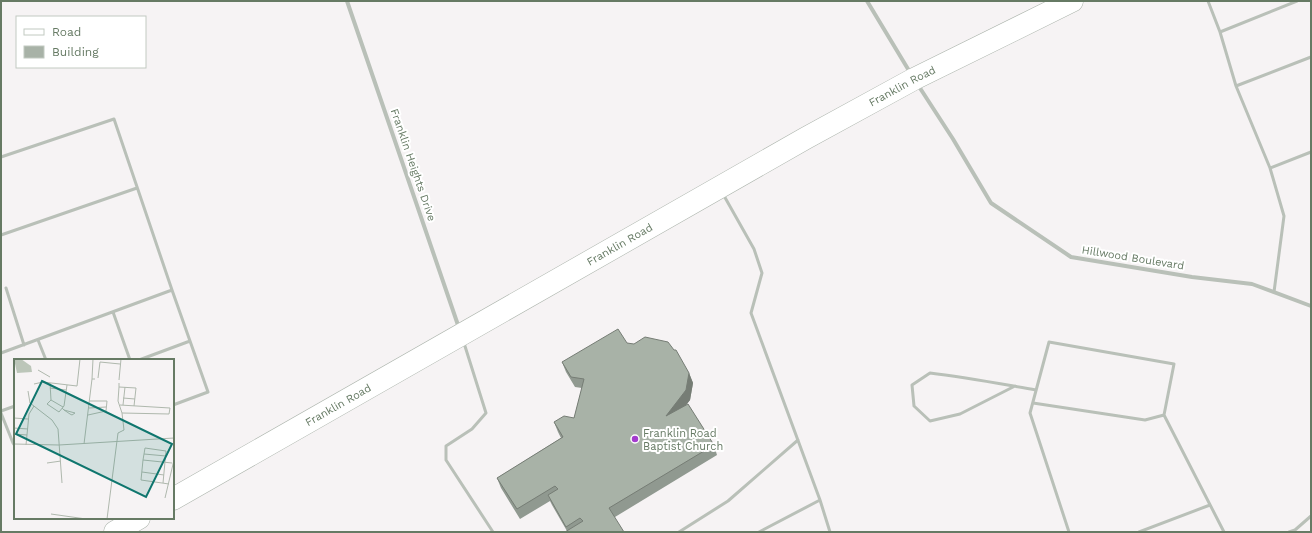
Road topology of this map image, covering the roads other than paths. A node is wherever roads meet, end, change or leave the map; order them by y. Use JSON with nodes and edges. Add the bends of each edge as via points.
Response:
{"nodes":[{"id":1,"x":347,"y":1,"type":"edge"},
{"id":2,"x":866,"y":1,"type":"edge"},
{"id":3,"x":1072,"y":1,"type":"edge"},
{"id":4,"x":1208,"y":1,"type":"edge"},
{"id":5,"x":1297,"y":1,"type":"edge"},
{"id":6,"x":1220,"y":32,"type":"junction"},
{"id":7,"x":1311,"y":57,"type":"edge"},
{"id":8,"x":914,"y":79,"type":"junction"},
{"id":9,"x":1236,"y":86,"type":"junction"},
{"id":10,"x":1311,"y":152,"type":"edge"},
{"id":11,"x":1,"y":157,"type":"edge"},
{"id":12,"x":1270,"y":168,"type":"junction"},
{"id":13,"x":719,"y":187,"type":"junction"},
{"id":14,"x":137,"y":188,"type":"junction"},
{"id":15,"x":1,"y":235,"type":"edge"},
{"id":16,"x":6,"y":288,"type":"dead end"},
{"id":17,"x":172,"y":290,"type":"junction"},
{"id":18,"x":1274,"y":292,"type":"junction"},
{"id":19,"x":1311,"y":306,"type":"edge"},
{"id":20,"x":113,"y":312,"type":"junction"},
{"id":21,"x":461,"y":334,"type":"junction"},
{"id":22,"x":38,"y":340,"type":"junction"},
{"id":23,"x":190,"y":341,"type":"junction"},
{"id":24,"x":24,"y":345,"type":"junction"},
{"id":25,"x":1,"y":353,"type":"edge"},
{"id":26,"x":46,"y":359,"type":"edge"},
{"id":27,"x":130,"y":359,"type":"edge"},
{"id":28,"x":142,"y":359,"type":"edge"},
{"id":29,"x":1014,"y":386,"type":"junction"},
{"id":30,"x":1036,"y":390,"type":"junction"},
{"id":31,"x":1033,"y":402,"type":"junction"},
{"id":32,"x":174,"y":405,"type":"edge"},
{"id":33,"x":14,"y":406,"type":"edge"},
{"id":34,"x":1,"y":412,"type":"edge"},
{"id":35,"x":1164,"y":416,"type":"junction"},
{"id":36,"x":798,"y":440,"type":"junction"},
{"id":37,"x":14,"y":444,"type":"edge"},
{"id":38,"x":174,"y":498,"type":"edge"},
{"id":39,"x":820,"y":500,"type":"junction"},
{"id":40,"x":1210,"y":505,"type":"junction"},
{"id":41,"x":1311,"y":516,"type":"edge"},
{"id":42,"x":137,"y":519,"type":"edge"},
{"id":43,"x":1295,"y":531,"type":"edge"},
{"id":44,"x":115,"y":532,"type":"edge"},
{"id":45,"x":493,"y":532,"type":"edge"},
{"id":46,"x":679,"y":532,"type":"edge"},
{"id":47,"x":759,"y":532,"type":"edge"},
{"id":48,"x":830,"y":532,"type":"edge"},
{"id":49,"x":1069,"y":532,"type":"edge"},
{"id":50,"x":1139,"y":532,"type":"edge"},
{"id":51,"x":1224,"y":532,"type":"edge"},
{"id":52,"x":1289,"y":532,"type":"edge"}],
"edges":[{"from":1,"to":21,"type":"street","name":"Franklin Heights Drive"},
{"from":2,"to":8,"type":"street","name":"Hillwood Boulevard"},
{"from":3,"to":8,"type":"main road","name":"Franklin Road"},
{"from":4,"to":6,"type":"lane"},
{"from":5,"to":6,"type":"lane"},
{"from":6,"to":9,"type":"lane"},
{"from":7,"to":9,"type":"lane"},
{"from":8,"to":13,"type":"main road","name":"Franklin Road"},
{"from":8,"to":18,"type":"street","name":"Hillwood Boulevard","via":[[991,203],[1071,256],[1192,277],[1252,284]]},
{"from":9,"to":12,"type":"lane"},
{"from":10,"to":12,"type":"lane"},
{"from":11,"to":14,"type":"lane","via":[[114,119]]},
{"from":12,"to":18,"type":"lane","via":[[1284,216]]},
{"from":13,"to":21,"type":"main road","name":"Franklin Road"},
{"from":13,"to":36,"type":"lane","via":[[754,249],[762,273],[751,313]]},
{"from":14,"to":15,"type":"lane"},
{"from":14,"to":17,"type":"lane"},
{"from":16,"to":24,"type":"lane"},
{"from":17,"to":20,"type":"lane"},
{"from":17,"to":23,"type":"lane"},
{"from":18,"to":19,"type":"street","name":"Hillwood Boulevard"},
{"from":20,"to":22,"type":"lane"},
{"from":20,"to":27,"type":"lane"},
{"from":21,"to":38,"type":"main road","name":"Franklin Road"},
{"from":21,"to":45,"type":"lane","via":[[486,413],[472,429],[446,446],[446,460]]},
{"from":22,"to":24,"type":"lane"},
{"from":22,"to":26,"type":"lane"},
{"from":23,"to":28,"type":"lane"},
{"from":23,"to":32,"type":"lane","via":[[208,392]]},
{"from":24,"to":25,"type":"lane"},
{"from":29,"to":29,"type":"lane","via":[[930,373],[912,385],[914,406],[930,421],[960,414]]},
{"from":29,"to":30,"type":"lane"},
{"from":30,"to":31,"type":"lane"},
{"from":30,"to":35,"type":"lane","via":[[1049,342],[1174,364]]},
{"from":31,"to":35,"type":"lane","via":[[1145,420]]},
{"from":31,"to":49,"type":"lane","via":[[1030,413]]},
{"from":33,"to":34,"type":"lane"},
{"from":34,"to":37,"type":"lane"},
{"from":35,"to":40,"type":"lane"},
{"from":36,"to":39,"type":"lane"},
{"from":36,"to":46,"type":"lane","via":[[728,501]]},
{"from":39,"to":47,"type":"lane"},
{"from":39,"to":48,"type":"lane"},
{"from":40,"to":50,"type":"lane"},
{"from":40,"to":51,"type":"lane"},
{"from":41,"to":43,"type":"lane"},
{"from":42,"to":44,"type":"main road"},
{"from":43,"to":52,"type":"lane"}]}
